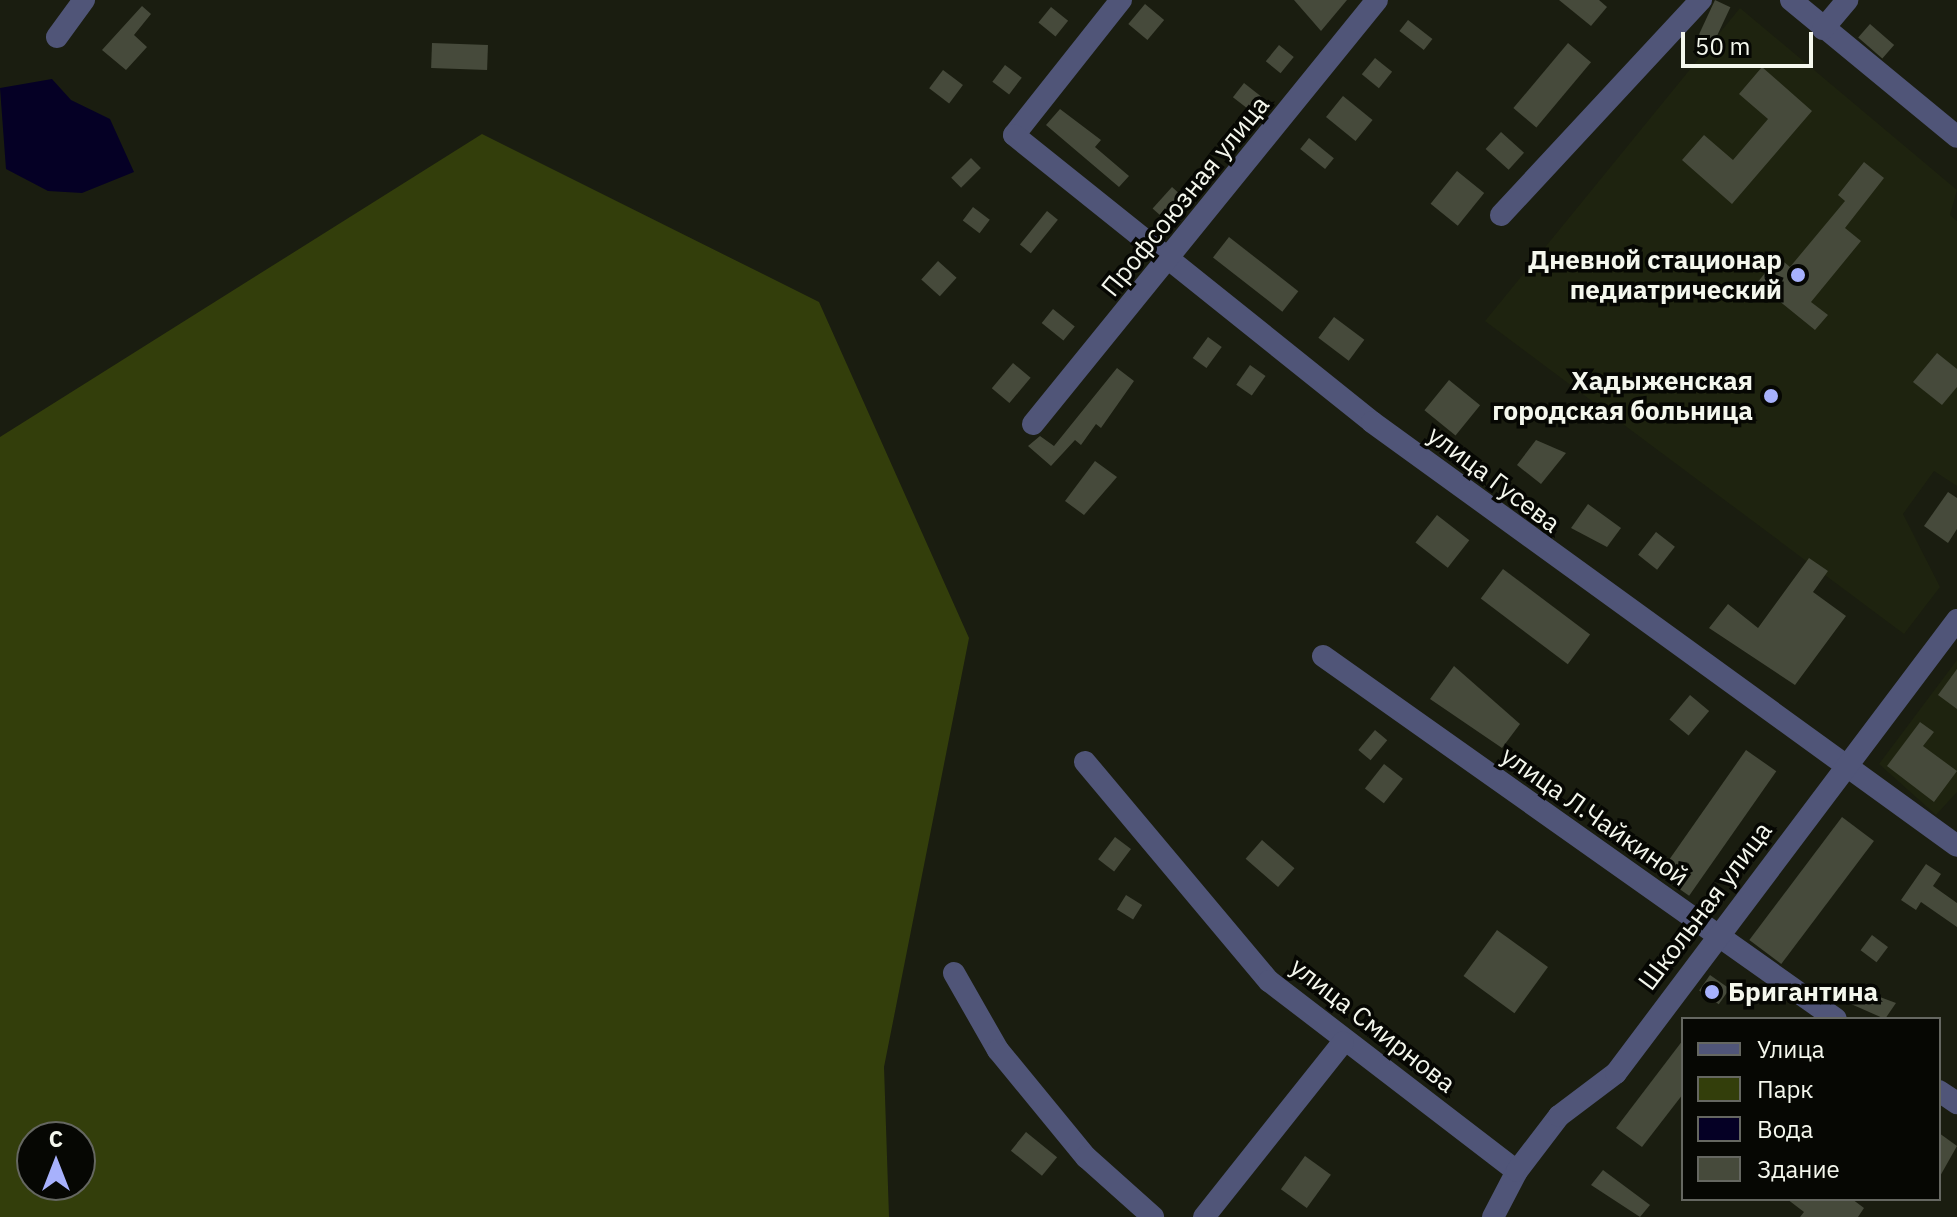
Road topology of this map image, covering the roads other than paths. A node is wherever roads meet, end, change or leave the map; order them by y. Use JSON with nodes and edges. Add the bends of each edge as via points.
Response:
{"nodes":[{"id":1,"x":1121,"y":0,"type":"edge"},
{"id":2,"x":1377,"y":0,"type":"edge"},
{"id":3,"x":1701,"y":0,"type":"edge"},
{"id":4,"x":1791,"y":0,"type":"edge"},
{"id":5,"x":1847,"y":0,"type":"edge"},
{"id":6,"x":82,"y":1,"type":"edge"},
{"id":7,"x":1823,"y":29,"type":"junction"},
{"id":8,"x":57,"y":37,"type":"dead end"},
{"id":9,"x":1957,"y":137,"type":"edge"},
{"id":10,"x":1501,"y":215,"type":"dead end"},
{"id":11,"x":1172,"y":260,"type":"junction"},
{"id":12,"x":1033,"y":424,"type":"dead end"},
{"id":13,"x":1957,"y":620,"type":"edge"},
{"id":14,"x":1323,"y":656,"type":"dead end"},
{"id":15,"x":1085,"y":762,"type":"dead end"},
{"id":16,"x":1846,"y":763,"type":"junction"},
{"id":17,"x":1957,"y":846,"type":"edge"},
{"id":18,"x":1717,"y":936,"type":"junction"},
{"id":19,"x":954,"y":973,"type":"dead end"},
{"id":20,"x":1833,"y":1017,"type":"edge"},
{"id":21,"x":1343,"y":1042,"type":"junction"},
{"id":22,"x":1517,"y":1171,"type":"junction"},
{"id":23,"x":1153,"y":1217,"type":"edge"},
{"id":24,"x":1204,"y":1217,"type":"edge"},
{"id":25,"x":1493,"y":1217,"type":"edge"}],
"edges":[{"from":1,"to":11,"type":"street","name":"улица Гусева","via":[[1014,135]]},
{"from":2,"to":11,"type":"street","name":"Профсоюзная улица"},
{"from":3,"to":10,"type":"street"},
{"from":4,"to":7,"type":"street"},
{"from":5,"to":7,"type":"street"},
{"from":6,"to":8,"type":"street"},
{"from":7,"to":9,"type":"street"},
{"from":11,"to":12,"type":"street","name":"Профсоюзная улица"},
{"from":11,"to":16,"type":"street","name":"улица Гусева","via":[[1610,601]]},
{"from":13,"to":16,"type":"street","name":"Школьная улица"},
{"from":14,"to":18,"type":"street","name":"улица Л.Чайкиной"},
{"from":15,"to":21,"type":"street","name":"улица Смирнова","via":[[1269,981]]},
{"from":16,"to":17,"type":"street","name":"улица Гусева"},
{"from":16,"to":18,"type":"street","name":"Школьная улица"},
{"from":18,"to":20,"type":"street","name":"улица Л.Чайкиной"},
{"from":18,"to":22,"type":"street","name":"Школьная улица","via":[[1616,1073],[1559,1116]]},
{"from":19,"to":23,"type":"street","via":[[998,1050],[1086,1157]]},
{"from":21,"to":22,"type":"street","name":"улица Смирнова"},
{"from":21,"to":24,"type":"street"},
{"from":22,"to":25,"type":"street","name":"Школьная улица"}]}
